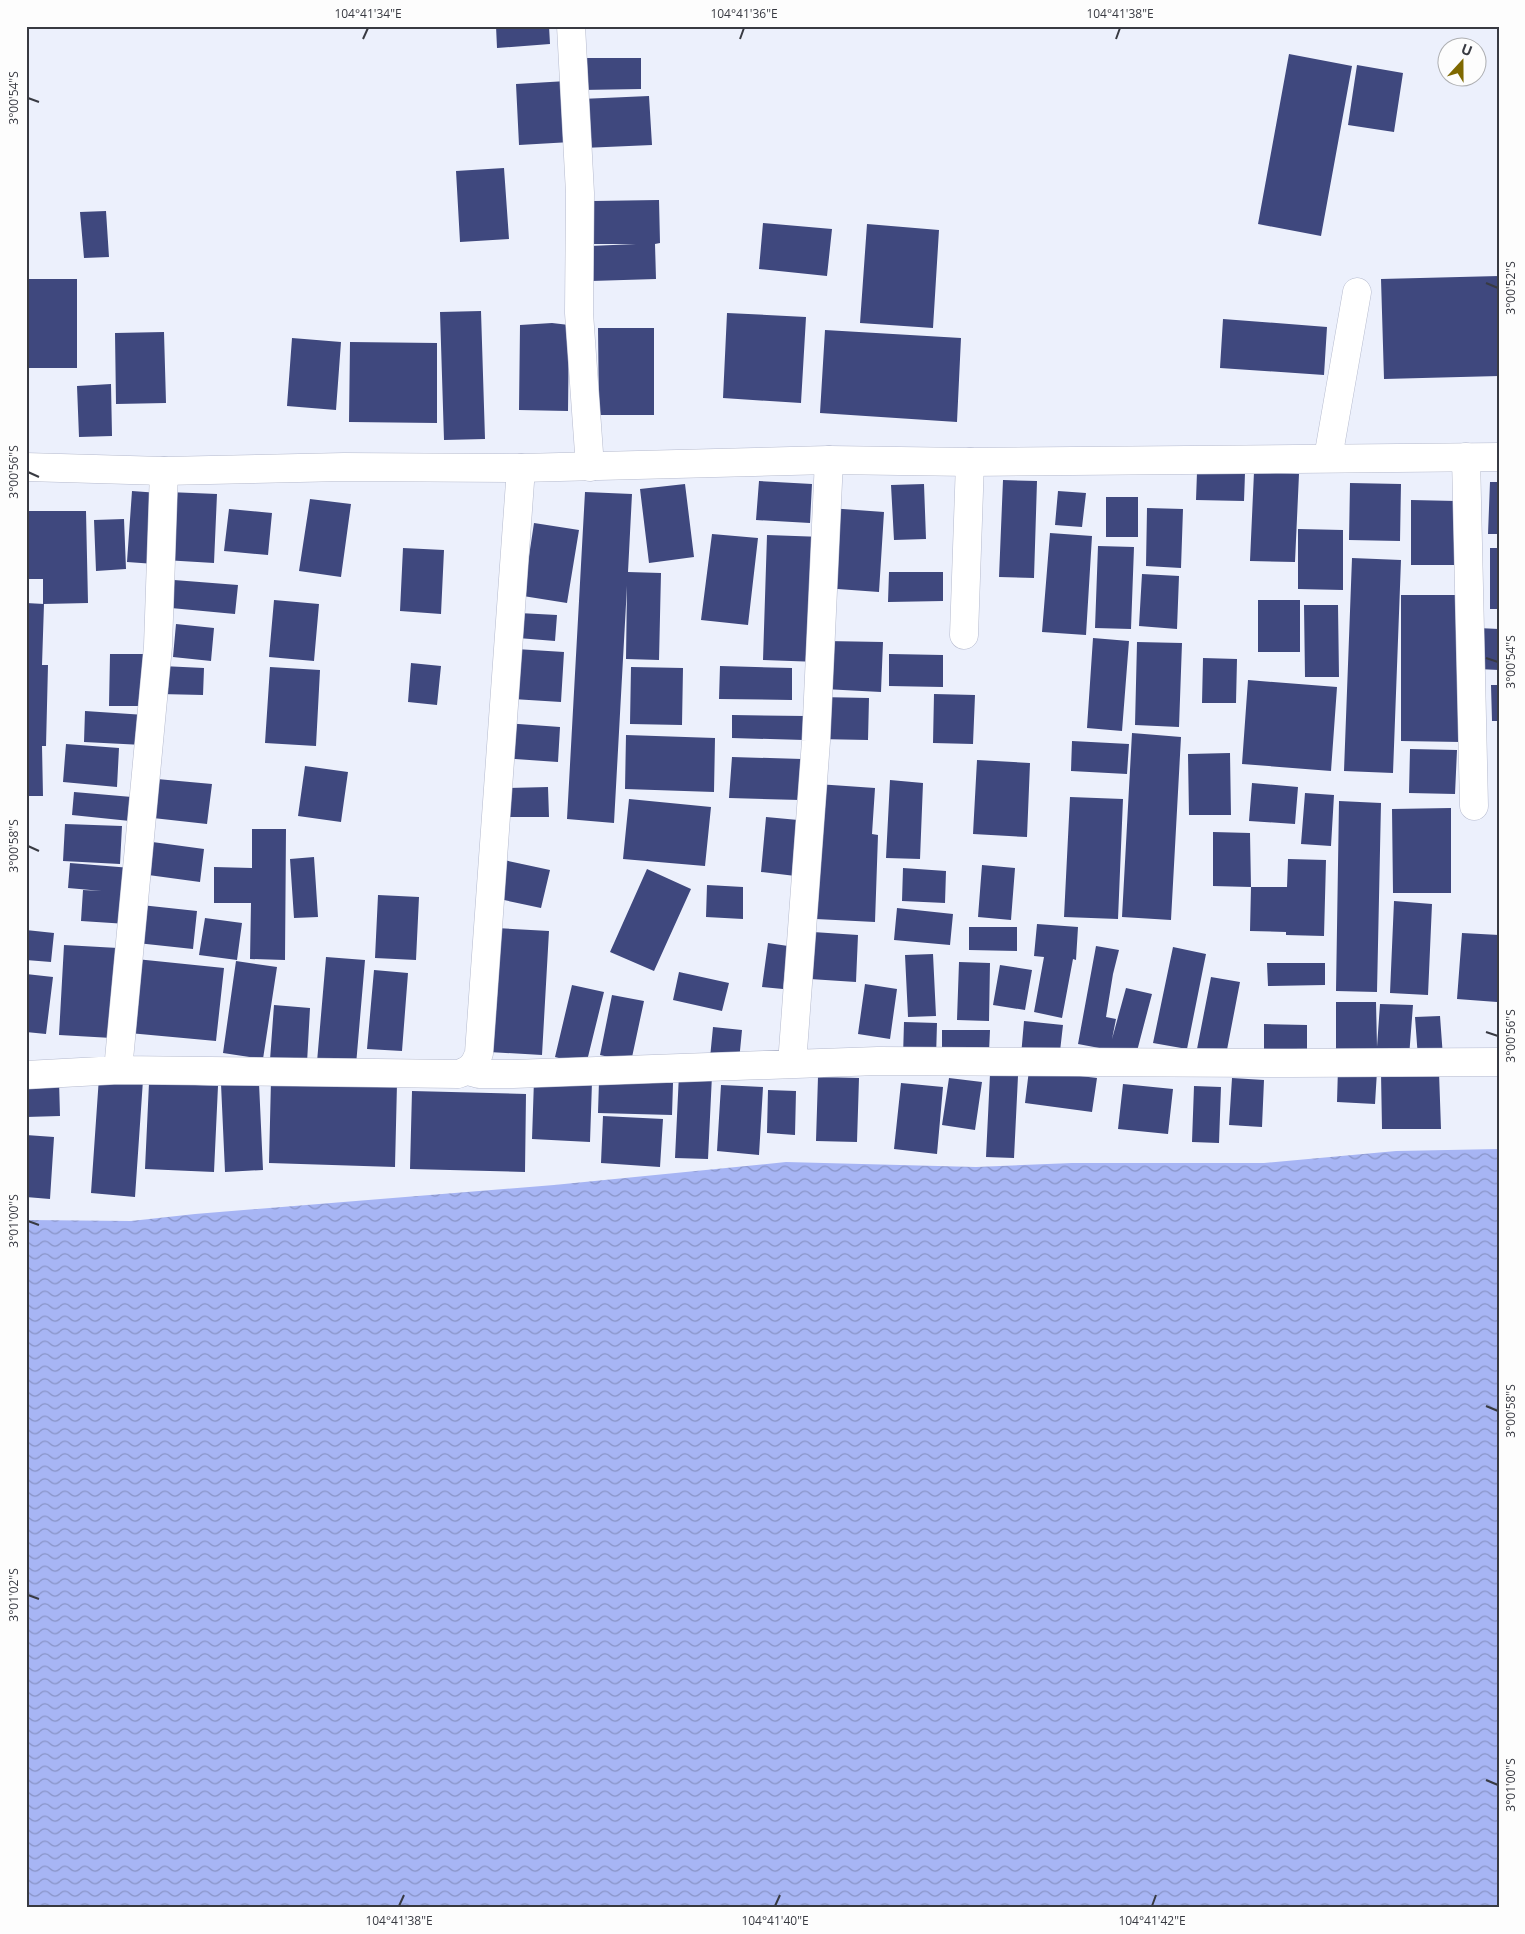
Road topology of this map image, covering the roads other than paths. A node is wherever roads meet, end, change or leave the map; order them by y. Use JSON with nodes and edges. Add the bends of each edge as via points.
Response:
{"nodes":[{"id":1,"x":571,"y":26,"type":"edge"},
{"id":2,"x":1357,"y":292,"type":"dead end"},
{"id":3,"x":1499,"y":456,"type":"edge"},
{"id":4,"x":1466,"y":457,"type":"junction"},
{"id":5,"x":1328,"y":458,"type":"junction"},
{"id":6,"x":828,"y":460,"type":"junction"},
{"id":7,"x":970,"y":462,"type":"junction"},
{"id":8,"x":590,"y":466,"type":"junction"},
{"id":9,"x":26,"y":467,"type":"edge"},
{"id":10,"x":521,"y":468,"type":"junction"},
{"id":11,"x":164,"y":471,"type":"junction"},
{"id":12,"x":964,"y":635,"type":"dead end"},
{"id":13,"x":1474,"y":806,"type":"dead end"},
{"id":14,"x":1499,"y":1062,"type":"edge"},
{"id":15,"x":792,"y":1064,"type":"junction"},
{"id":16,"x":118,"y":1070,"type":"junction"},
{"id":17,"x":468,"y":1071,"type":"junction"},
{"id":18,"x":26,"y":1075,"type":"edge"}],
"edges":[{"from":1,"to":8,"type":"street","via":[[580,193],[579,313]]},
{"from":2,"to":5,"type":"street"},
{"from":3,"to":4,"type":"street"},
{"from":4,"to":5,"type":"street"},
{"from":4,"to":13,"type":"street"},
{"from":5,"to":7,"type":"street"},
{"from":6,"to":7,"type":"street"},
{"from":6,"to":8,"type":"street"},
{"from":6,"to":15,"type":"street","via":[[816,741]]},
{"from":7,"to":12,"type":"street"},
{"from":8,"to":10,"type":"street"},
{"from":9,"to":11,"type":"street"},
{"from":10,"to":11,"type":"street"},
{"from":10,"to":17,"type":"street","via":[[479,1053]]},
{"from":11,"to":16,"type":"street","via":[[158,646]]},
{"from":14,"to":15,"type":"street","via":[[878,1061]]},
{"from":15,"to":17,"type":"street","via":[[513,1074]]},
{"from":16,"to":17,"type":"street","via":[[458,1074]]},
{"from":16,"to":18,"type":"street"}]}
